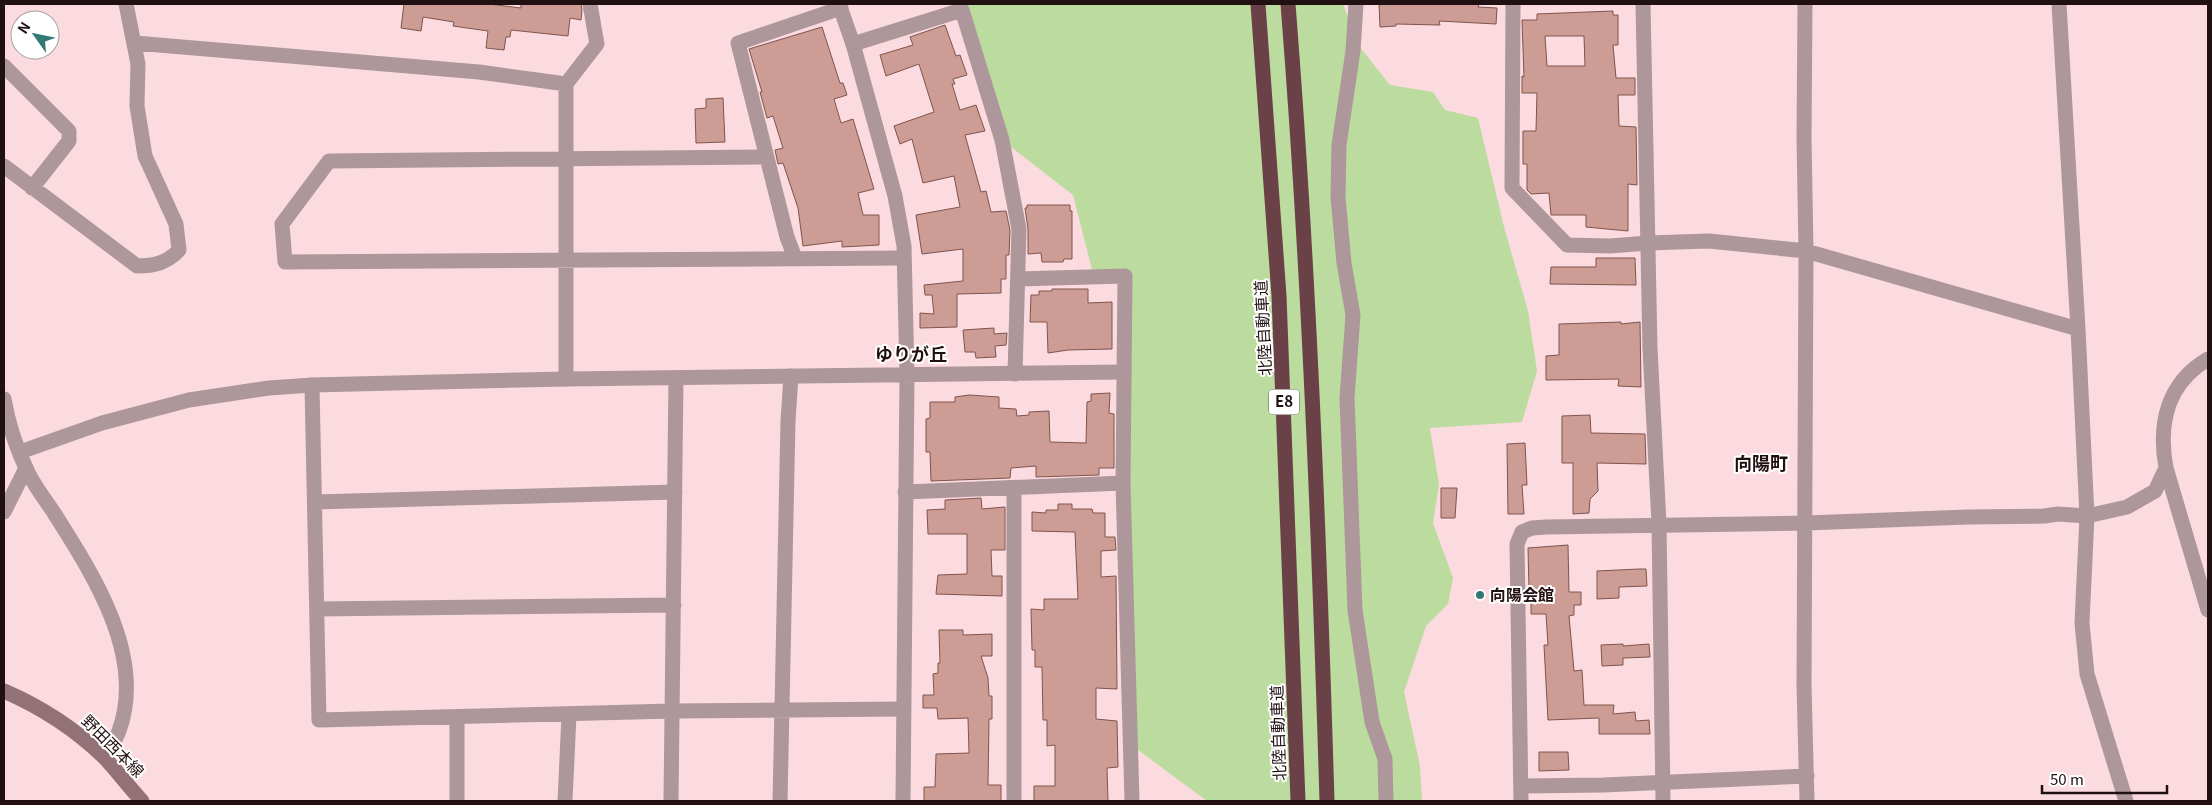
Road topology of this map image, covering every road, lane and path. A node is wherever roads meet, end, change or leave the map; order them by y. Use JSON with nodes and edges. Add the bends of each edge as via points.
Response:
{"nodes":[{"id":1,"x":126,"y":4,"type":"edge"},
{"id":2,"x":590,"y":4,"type":"edge"},
{"id":3,"x":1258,"y":4,"type":"edge"},
{"id":4,"x":1288,"y":4,"type":"edge"},
{"id":5,"x":1356,"y":4,"type":"edge"},
{"id":6,"x":1513,"y":4,"type":"edge"},
{"id":7,"x":1644,"y":4,"type":"edge"},
{"id":8,"x":1805,"y":4,"type":"edge"},
{"id":9,"x":2059,"y":4,"type":"edge"},
{"id":10,"x":840,"y":6,"type":"edge"},
{"id":11,"x":135,"y":43,"type":"junction"},
{"id":12,"x":853,"y":44,"type":"junction"},
{"id":13,"x":4,"y":66,"type":"edge"},
{"id":14,"x":566,"y":84,"type":"junction"},
{"id":15,"x":767,"y":156,"type":"junction"},
{"id":16,"x":565,"y":159,"type":"junction"},
{"id":17,"x":4,"y":166,"type":"edge"},
{"id":18,"x":32,"y":188,"type":"junction"},
{"id":19,"x":1648,"y":243,"type":"junction"},
{"id":20,"x":1806,"y":251,"type":"junction"},
{"id":21,"x":795,"y":258,"type":"junction"},
{"id":22,"x":903,"y":258,"type":"junction"},
{"id":23,"x":567,"y":259,"type":"junction"},
{"id":24,"x":1018,"y":279,"type":"junction"},
{"id":25,"x":2078,"y":329,"type":"junction"},
{"id":26,"x":2208,"y":359,"type":"edge"},
{"id":27,"x":1124,"y":372,"type":"junction"},
{"id":28,"x":1015,"y":374,"type":"junction"},
{"id":29,"x":791,"y":376,"type":"junction"},
{"id":30,"x":907,"y":376,"type":"junction"},
{"id":31,"x":676,"y":378,"type":"junction"},
{"id":32,"x":566,"y":379,"type":"junction"},
{"id":33,"x":312,"y":385,"type":"junction"},
{"id":34,"x":4,"y":399,"type":"edge"},
{"id":35,"x":6,"y":416,"type":"edge"},
{"id":36,"x":20,"y":452,"type":"junction"},
{"id":37,"x":26,"y":468,"type":"junction"},
{"id":38,"x":2166,"y":468,"type":"junction"},
{"id":39,"x":1123,"y":483,"type":"junction"},
{"id":40,"x":1014,"y":488,"type":"junction"},
{"id":41,"x":675,"y":492,"type":"junction"},
{"id":42,"x":905,"y":492,"type":"junction"},
{"id":43,"x":315,"y":502,"type":"junction"},
{"id":44,"x":4,"y":512,"type":"edge"},
{"id":45,"x":2087,"y":516,"type":"junction"},
{"id":46,"x":1806,"y":523,"type":"junction"},
{"id":47,"x":1659,"y":524,"type":"junction"},
{"id":48,"x":674,"y":605,"type":"junction"},
{"id":49,"x":317,"y":609,"type":"junction"},
{"id":50,"x":2208,"y":610,"type":"edge"},
{"id":51,"x":4,"y":691,"type":"edge"},
{"id":52,"x":903,"y":709,"type":"junction"},
{"id":53,"x":782,"y":710,"type":"junction"},
{"id":54,"x":672,"y":711,"type":"junction"},
{"id":55,"x":569,"y":715,"type":"junction"},
{"id":56,"x":457,"y":716,"type":"junction"},
{"id":57,"x":104,"y":757,"type":"junction"},
{"id":58,"x":1807,"y":776,"type":"junction"},
{"id":59,"x":1663,"y":781,"type":"junction"},
{"id":60,"x":1521,"y":786,"type":"junction"},
{"id":61,"x":142,"y":801,"type":"edge"},
{"id":62,"x":457,"y":801,"type":"edge"},
{"id":63,"x":565,"y":801,"type":"edge"},
{"id":64,"x":671,"y":801,"type":"edge"},
{"id":65,"x":780,"y":801,"type":"edge"},
{"id":66,"x":903,"y":801,"type":"edge"},
{"id":67,"x":1014,"y":801,"type":"edge"},
{"id":68,"x":1132,"y":801,"type":"edge"},
{"id":69,"x":1298,"y":801,"type":"edge"},
{"id":70,"x":1327,"y":801,"type":"edge"},
{"id":71,"x":1386,"y":801,"type":"edge"},
{"id":72,"x":1521,"y":801,"type":"edge"},
{"id":73,"x":1663,"y":801,"type":"edge"},
{"id":74,"x":1807,"y":801,"type":"edge"},
{"id":75,"x":2126,"y":801,"type":"edge"}],
"edges":[{"from":1,"to":11,"type":"street"},
{"from":2,"to":14,"type":"street","via":[[597,44]]},
{"from":3,"to":69,"type":"highway","name":"北陸自動車道","number":"E8","via":[[1279,296]]},
{"from":4,"to":70,"type":"highway","number":"E8","via":[[1309,322]]},
{"from":5,"to":71,"type":"street","via":[[1353,50],[1339,145],[1338,197],[1352,315],[1347,398],[1355,610],[1372,722],[1385,759]]},
{"from":6,"to":19,"type":"street","via":[[1512,188],[1567,245]]},
{"from":7,"to":19,"type":"street"},
{"from":8,"to":20,"type":"street"},
{"from":9,"to":25,"type":"street"},
{"from":10,"to":12,"type":"street"},
{"from":10,"to":15,"type":"street","via":[[738,43]]},
{"from":11,"to":14,"type":"street","via":[[479,72]]},
{"from":11,"to":18,"type":"street","via":[[137,106],[145,156],[176,224],[178,250],[163,262],[137,266]]},
{"from":12,"to":22,"type":"street","via":[[895,196],[904,246]]},
{"from":12,"to":24,"type":"street","via":[[962,10],[1002,140],[1019,229]]},
{"from":13,"to":18,"type":"street","via":[[69,131],[69,141]]},
{"from":14,"to":16,"type":"street"},
{"from":15,"to":16,"type":"street"},
{"from":15,"to":21,"type":"street"},
{"from":16,"to":23,"type":"street"},
{"from":16,"to":23,"type":"street","via":[[329,161],[282,224],[285,262]]},
{"from":17,"to":18,"type":"street"},
{"from":19,"to":20,"type":"street","via":[[1709,241]]},
{"from":19,"to":47,"type":"street"},
{"from":20,"to":25,"type":"street"},
{"from":20,"to":46,"type":"street"},
{"from":21,"to":22,"type":"street"},
{"from":21,"to":23,"type":"street"},
{"from":22,"to":30,"type":"street"},
{"from":23,"to":32,"type":"street"},
{"from":24,"to":27,"type":"street","via":[[1125,276]]},
{"from":24,"to":28,"type":"street"},
{"from":25,"to":45,"type":"street"},
{"from":26,"to":38,"type":"street","via":[[2184,379],[2166,408],[2162,446]]},
{"from":27,"to":28,"type":"street"},
{"from":27,"to":39,"type":"street"},
{"from":28,"to":30,"type":"street"},
{"from":29,"to":30,"type":"street"},
{"from":29,"to":31,"type":"street"},
{"from":29,"to":53,"type":"street"},
{"from":30,"to":42,"type":"street"},
{"from":31,"to":32,"type":"street"},
{"from":31,"to":41,"type":"street"},
{"from":32,"to":33,"type":"street"},
{"from":33,"to":36,"type":"street","via":[[189,400],[102,423]]},
{"from":33,"to":43,"type":"street"},
{"from":34,"to":35,"type":"street"},
{"from":35,"to":36,"type":"street"},
{"from":36,"to":37,"type":"street"},
{"from":37,"to":44,"type":"street"},
{"from":37,"to":57,"type":"street","via":[[92,573],[114,619],[126,677],[126,706],[119,732]]},
{"from":38,"to":45,"type":"street","via":[[2154,491],[2126,507]]},
{"from":38,"to":50,"type":"street"},
{"from":39,"to":40,"type":"street"},
{"from":39,"to":68,"type":"street"},
{"from":40,"to":42,"type":"street"},
{"from":40,"to":67,"type":"street"},
{"from":41,"to":43,"type":"street"},
{"from":41,"to":48,"type":"street"},
{"from":42,"to":52,"type":"street"},
{"from":43,"to":49,"type":"street"},
{"from":45,"to":46,"type":"street","via":[[2058,514]]},
{"from":45,"to":75,"type":"street","via":[[2082,623],[2087,674]]},
{"from":46,"to":47,"type":"street"},
{"from":46,"to":58,"type":"street","via":[[1804,686]]},
{"from":47,"to":59,"type":"street"},
{"from":47,"to":60,"type":"street","via":[[1539,528],[1522,532],[1517,544]]},
{"from":48,"to":49,"type":"street"},
{"from":48,"to":54,"type":"street"},
{"from":49,"to":56,"type":"street","via":[[319,720]]},
{"from":51,"to":57,"type":"main road","name":"野田西本線","via":[[65,724]]},
{"from":52,"to":53,"type":"street"},
{"from":52,"to":66,"type":"street"},
{"from":53,"to":54,"type":"street"},
{"from":53,"to":65,"type":"street"},
{"from":54,"to":55,"type":"street"},
{"from":54,"to":64,"type":"street"},
{"from":55,"to":56,"type":"street"},
{"from":55,"to":63,"type":"street"},
{"from":56,"to":62,"type":"street"},
{"from":57,"to":61,"type":"main road","name":"野田西本線"},
{"from":58,"to":59,"type":"street"},
{"from":58,"to":74,"type":"street"},
{"from":59,"to":60,"type":"street"},
{"from":59,"to":73,"type":"street"},
{"from":60,"to":72,"type":"street"}]}
